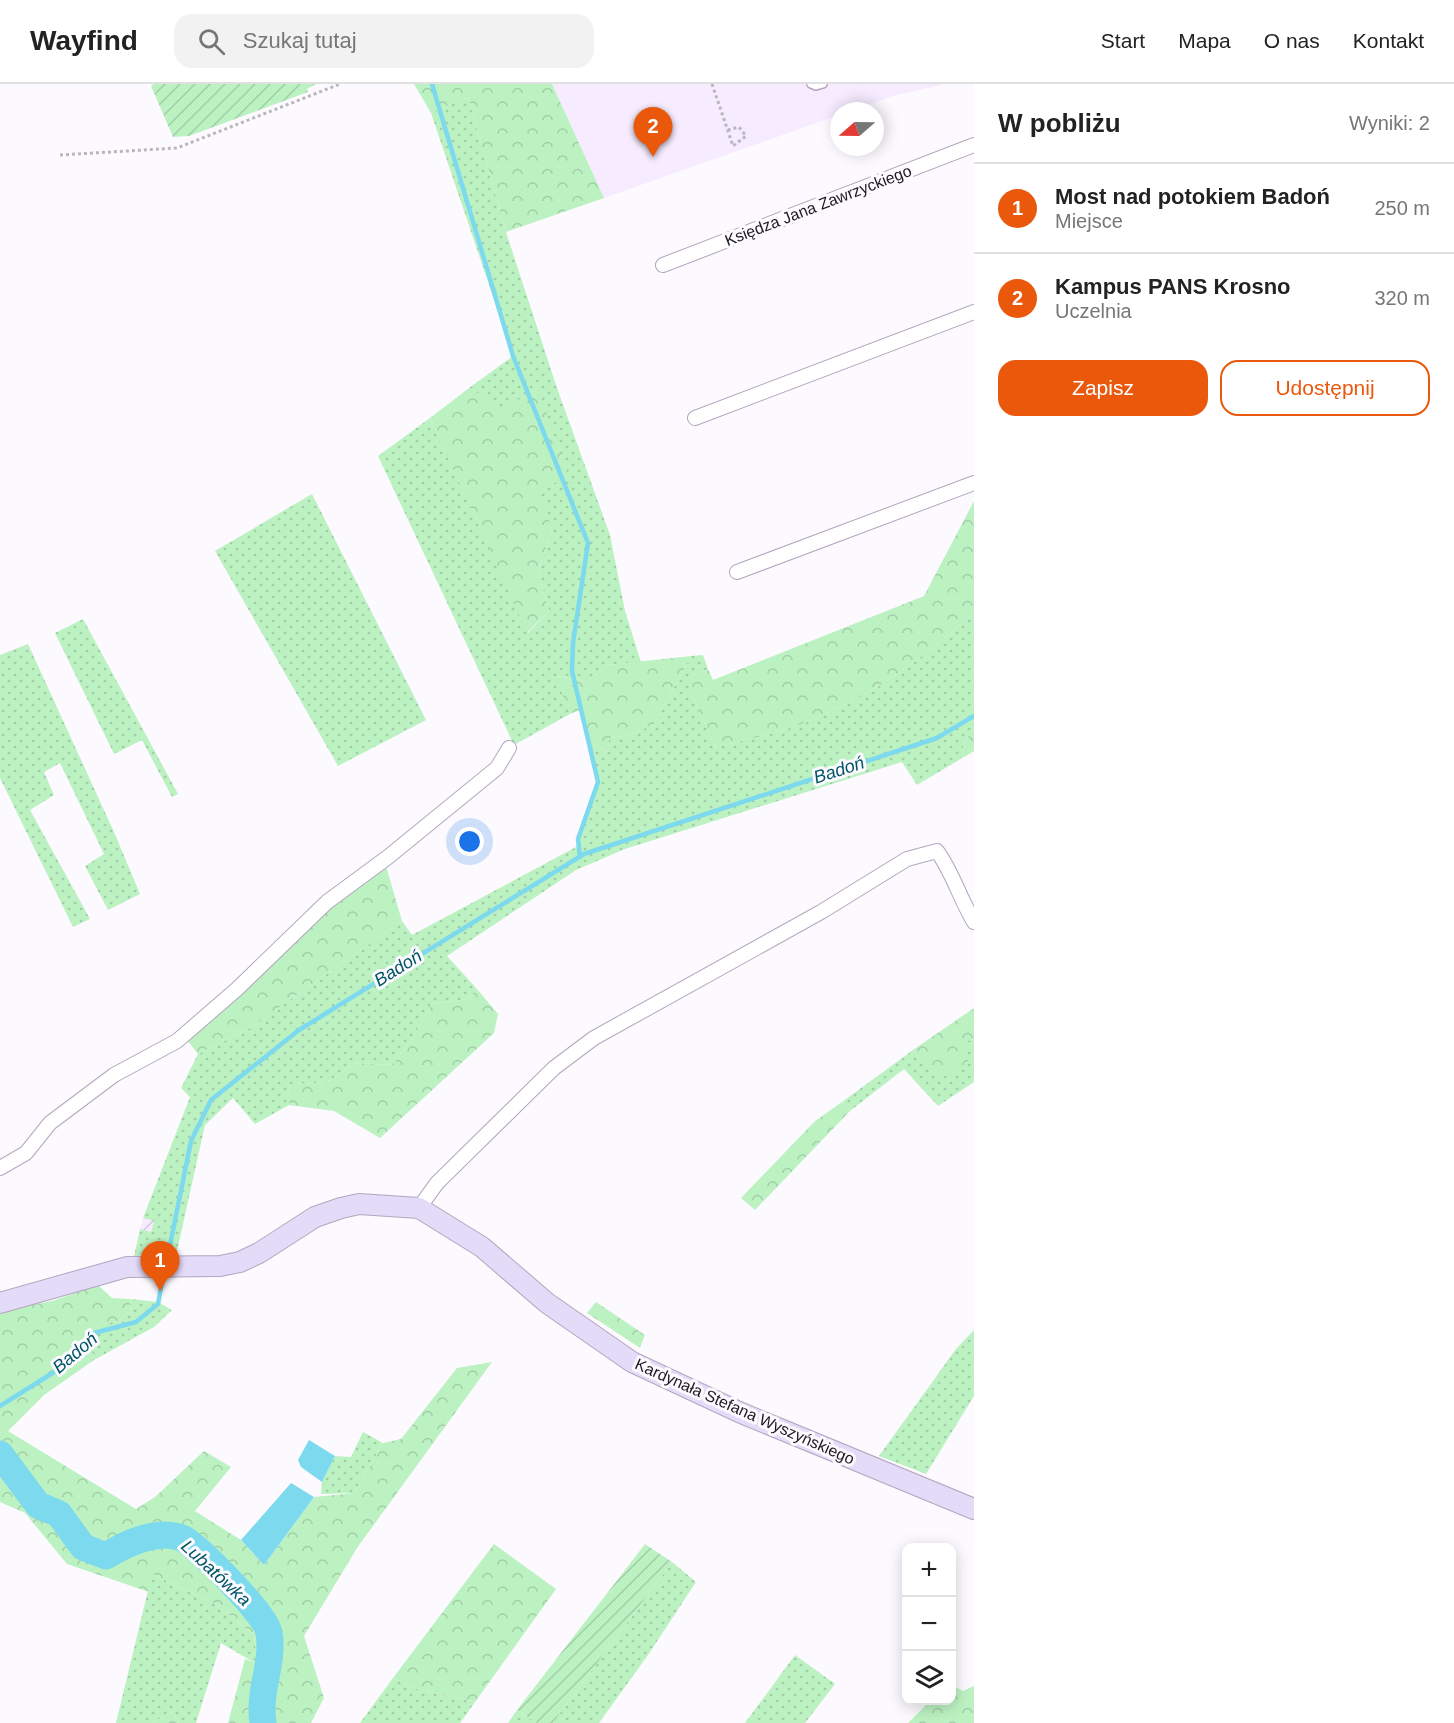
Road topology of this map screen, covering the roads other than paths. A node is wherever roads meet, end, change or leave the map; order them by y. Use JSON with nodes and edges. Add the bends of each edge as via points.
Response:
{"nodes":[{"id":1,"x":811,"y":84,"type":"edge"},
{"id":2,"x":823,"y":84,"type":"edge"},
{"id":3,"x":974,"y":144,"type":"edge"},
{"id":4,"x":663,"y":265,"type":"dead end"},
{"id":5,"x":974,"y":312,"type":"edge"},
{"id":6,"x":695,"y":418,"type":"dead end"},
{"id":7,"x":974,"y":483,"type":"edge"},
{"id":8,"x":736,"y":572,"type":"dead end"},
{"id":9,"x":509,"y":748,"type":"dead end"},
{"id":10,"x":974,"y":922,"type":"edge"},
{"id":11,"x":0,"y":1168,"type":"edge"},
{"id":12,"x":420,"y":1208,"type":"junction"},
{"id":13,"x":0,"y":1303,"type":"edge"},
{"id":14,"x":974,"y":1509,"type":"edge"}],
"edges":[{"from":1,"to":2,"type":"lane"},
{"from":3,"to":4,"type":"street","name":"Księdza Jana Zawrzyckiego"},
{"from":5,"to":6,"type":"street"},
{"from":7,"to":8,"type":"street"},
{"from":9,"to":11,"type":"street","via":[[497,768],[327,902],[177,1041],[114,1075],[50,1123],[26,1153]]},
{"from":10,"to":12,"type":"street","via":[[937,851],[907,859],[821,912],[594,1038],[554,1068],[437,1183]]},
{"from":12,"to":13,"type":"street","name":"Kardynała Stefana Wyszyńskiego","via":[[359,1204],[341,1208],[315,1217],[260,1254],[240,1262],[220,1266],[127,1267]]},
{"from":12,"to":14,"type":"street","name":"Kardynała Stefana Wyszyńskiego","via":[[482,1247],[548,1302],[632,1362],[739,1412]]}]}
